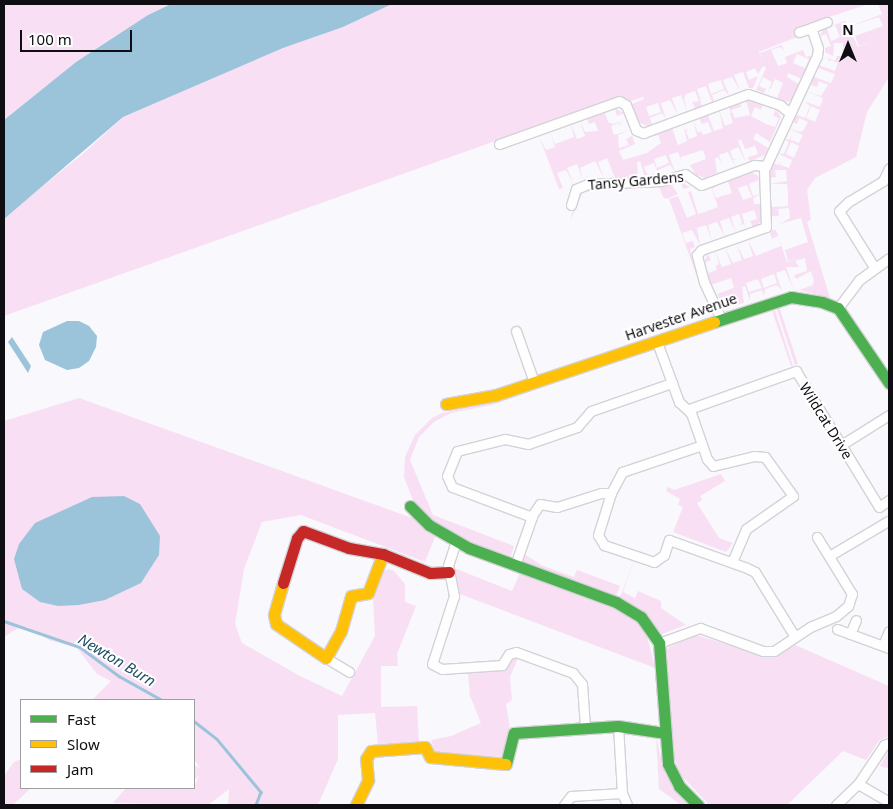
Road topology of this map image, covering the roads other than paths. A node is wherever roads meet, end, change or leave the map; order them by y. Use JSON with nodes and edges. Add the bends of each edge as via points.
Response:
{"nodes":[{"id":1,"x":827,"y":22,"type":"dead end"},
{"id":2,"x":811,"y":28,"type":"junction"},
{"id":3,"x":799,"y":32,"type":"dead end"},
{"id":4,"x":790,"y":113,"type":"junction"},
{"id":5,"x":499,"y":144,"type":"dead end"},
{"id":6,"x":766,"y":166,"type":"junction"},
{"id":7,"x":889,"y":168,"type":"edge"},
{"id":8,"x":571,"y":205,"type":"dead end"},
{"id":9,"x":889,"y":258,"type":"edge"},
{"id":10,"x":874,"y":267,"type":"junction"},
{"id":11,"x":838,"y":308,"type":"junction"},
{"id":12,"x":721,"y":319,"type":"junction"},
{"id":13,"x":516,"y":331,"type":"dead end"},
{"id":14,"x":657,"y":342,"type":"junction"},
{"id":15,"x":886,"y":369,"type":"edge"},
{"id":16,"x":534,"y":382,"type":"junction"},
{"id":17,"x":672,"y":383,"type":"junction"},
{"id":18,"x":889,"y":383,"type":"edge"},
{"id":19,"x":446,"y":404,"type":"dead end"},
{"id":20,"x":688,"y":409,"type":"junction"},
{"id":21,"x":889,"y":415,"type":"edge"},
{"id":22,"x":702,"y":445,"type":"junction"},
{"id":23,"x":841,"y":445,"type":"junction"},
{"id":24,"x":612,"y":493,"type":"junction"},
{"id":25,"x":889,"y":500,"type":"edge"},
{"id":26,"x":410,"y":506,"type":"dead end"},
{"id":27,"x":879,"y":507,"type":"junction"},
{"id":28,"x":532,"y":517,"type":"junction"},
{"id":29,"x":888,"y":522,"type":"edge"},
{"id":30,"x":817,"y":537,"type":"dead end"},
{"id":31,"x":456,"y":541,"type":"junction"},
{"id":32,"x":383,"y":554,"type":"junction"},
{"id":33,"x":829,"y":556,"type":"junction"},
{"id":34,"x":732,"y":562,"type":"junction"},
{"id":35,"x":515,"y":566,"type":"junction"},
{"id":36,"x":449,"y":572,"type":"junction"},
{"id":37,"x":856,"y":620,"type":"dead end"},
{"id":38,"x":837,"y":629,"type":"dead end"},
{"id":39,"x":889,"y":631,"type":"edge"},
{"id":40,"x":850,"y":634,"type":"junction"},
{"id":41,"x":795,"y":637,"type":"junction"},
{"id":42,"x":659,"y":643,"type":"junction"},
{"id":43,"x":886,"y":646,"type":"edge"},
{"id":44,"x":326,"y":658,"type":"junction"},
{"id":45,"x":350,"y":672,"type":"dead end"},
{"id":46,"x":618,"y":726,"type":"junction"},
{"id":47,"x":585,"y":727,"type":"junction"},
{"id":48,"x":664,"y":733,"type":"junction"},
{"id":49,"x":889,"y":743,"type":"edge"},
{"id":50,"x":858,"y":784,"type":"junction"},
{"id":51,"x":622,"y":793,"type":"junction"},
{"id":52,"x":889,"y":802,"type":"edge"},
{"id":53,"x":356,"y":805,"type":"edge"},
{"id":54,"x":564,"y":805,"type":"edge"},
{"id":55,"x":627,"y":805,"type":"edge"},
{"id":56,"x":698,"y":805,"type":"edge"},
{"id":57,"x":836,"y":805,"type":"edge"}],
"edges":[{"from":1,"to":2,"type":"street"},
{"from":2,"to":3,"type":"street"},
{"from":2,"to":4,"type":"street","via":[[818,54]]},
{"from":4,"to":5,"type":"street","via":[[780,105],[748,94],[643,133],[636,130],[626,105],[619,100]]},
{"from":4,"to":6,"type":"street"},
{"from":6,"to":8,"type":"street","name":"Tansy Gardens","via":[[754,165],[701,185],[685,174],[661,182],[588,184],[576,190]]},
{"from":6,"to":12,"type":"street","via":[[766,227],[701,250],[697,255],[704,282]]},
{"from":7,"to":10,"type":"street","via":[[884,181],[848,202],[840,211]]},
{"from":9,"to":10,"type":"street"},
{"from":10,"to":11,"type":"street","via":[[859,280]]},
{"from":11,"to":12,"type":"street","name":"Harvester Avenue","via":[[791,297]]},
{"from":11,"to":15,"type":"street"},
{"from":12,"to":14,"type":"street","name":"Harvester Avenue"},
{"from":13,"to":16,"type":"street"},
{"from":14,"to":16,"type":"street","name":"Harvester Avenue"},
{"from":14,"to":17,"type":"street"},
{"from":15,"to":18,"type":"street"},
{"from":16,"to":19,"type":"street","name":"Harvester Avenue","via":[[496,395]]},
{"from":17,"to":20,"type":"street","via":[[679,402]]},
{"from":17,"to":28,"type":"street","via":[[591,411],[577,427],[528,444],[505,439],[457,451],[447,476],[452,487]]},
{"from":20,"to":22,"type":"street"},
{"from":20,"to":23,"type":"street","name":"Wildcat Drive","via":[[796,371]]},
{"from":21,"to":23,"type":"street"},
{"from":22,"to":24,"type":"street","via":[[622,472]]},
{"from":22,"to":34,"type":"street","via":[[713,466],[754,456],[765,457],[793,496],[746,529]]},
{"from":23,"to":27,"type":"street","name":"Wildcat Drive"},
{"from":24,"to":28,"type":"street","via":[[601,493],[557,506],[542,504]]},
{"from":24,"to":34,"type":"street","via":[[598,535],[604,545],[654,562],[664,555],[669,540]]},
{"from":25,"to":27,"type":"street"},
{"from":26,"to":31,"type":"street","via":[[429,525]]},
{"from":27,"to":29,"type":"street","name":"Wildcat Drive"},
{"from":28,"to":35,"type":"street"},
{"from":29,"to":33,"type":"street"},
{"from":30,"to":33,"type":"street"},
{"from":31,"to":35,"type":"street"},
{"from":31,"to":36,"type":"street","via":[[449,559]]},
{"from":32,"to":36,"type":"street","via":[[430,573]]},
{"from":32,"to":44,"type":"street","via":[[368,593],[351,596],[341,631]]},
{"from":32,"to":44,"type":"street","via":[[349,548],[303,531],[297,538],[274,615],[276,624]]},
{"from":33,"to":41,"type":"street","via":[[852,594],[848,606],[836,616]]},
{"from":34,"to":41,"type":"street","via":[[755,572]]},
{"from":35,"to":42,"type":"street","via":[[626,607],[641,617]]},
{"from":36,"to":47,"type":"street","via":[[454,596],[432,660],[434,667],[502,665],[509,654],[516,652],[573,673],[582,684]]},
{"from":37,"to":40,"type":"street"},
{"from":38,"to":40,"type":"street"},
{"from":39,"to":43,"type":"street"},
{"from":40,"to":43,"type":"street"},
{"from":41,"to":42,"type":"street","via":[[774,651],[763,651],[700,628]]},
{"from":42,"to":48,"type":"street"},
{"from":44,"to":45,"type":"street"},
{"from":46,"to":47,"type":"street"},
{"from":46,"to":48,"type":"street"},
{"from":46,"to":51,"type":"street"},
{"from":47,"to":53,"type":"street","via":[[514,734],[508,764],[430,757],[425,747],[371,751],[366,759],[368,780]]},
{"from":48,"to":56,"type":"street","via":[[666,757],[673,778]]},
{"from":49,"to":50,"type":"street","via":[[884,745]]},
{"from":50,"to":52,"type":"street"},
{"from":50,"to":57,"type":"street"},
{"from":51,"to":54,"type":"street","via":[[571,796]]},
{"from":51,"to":55,"type":"street"}]}
